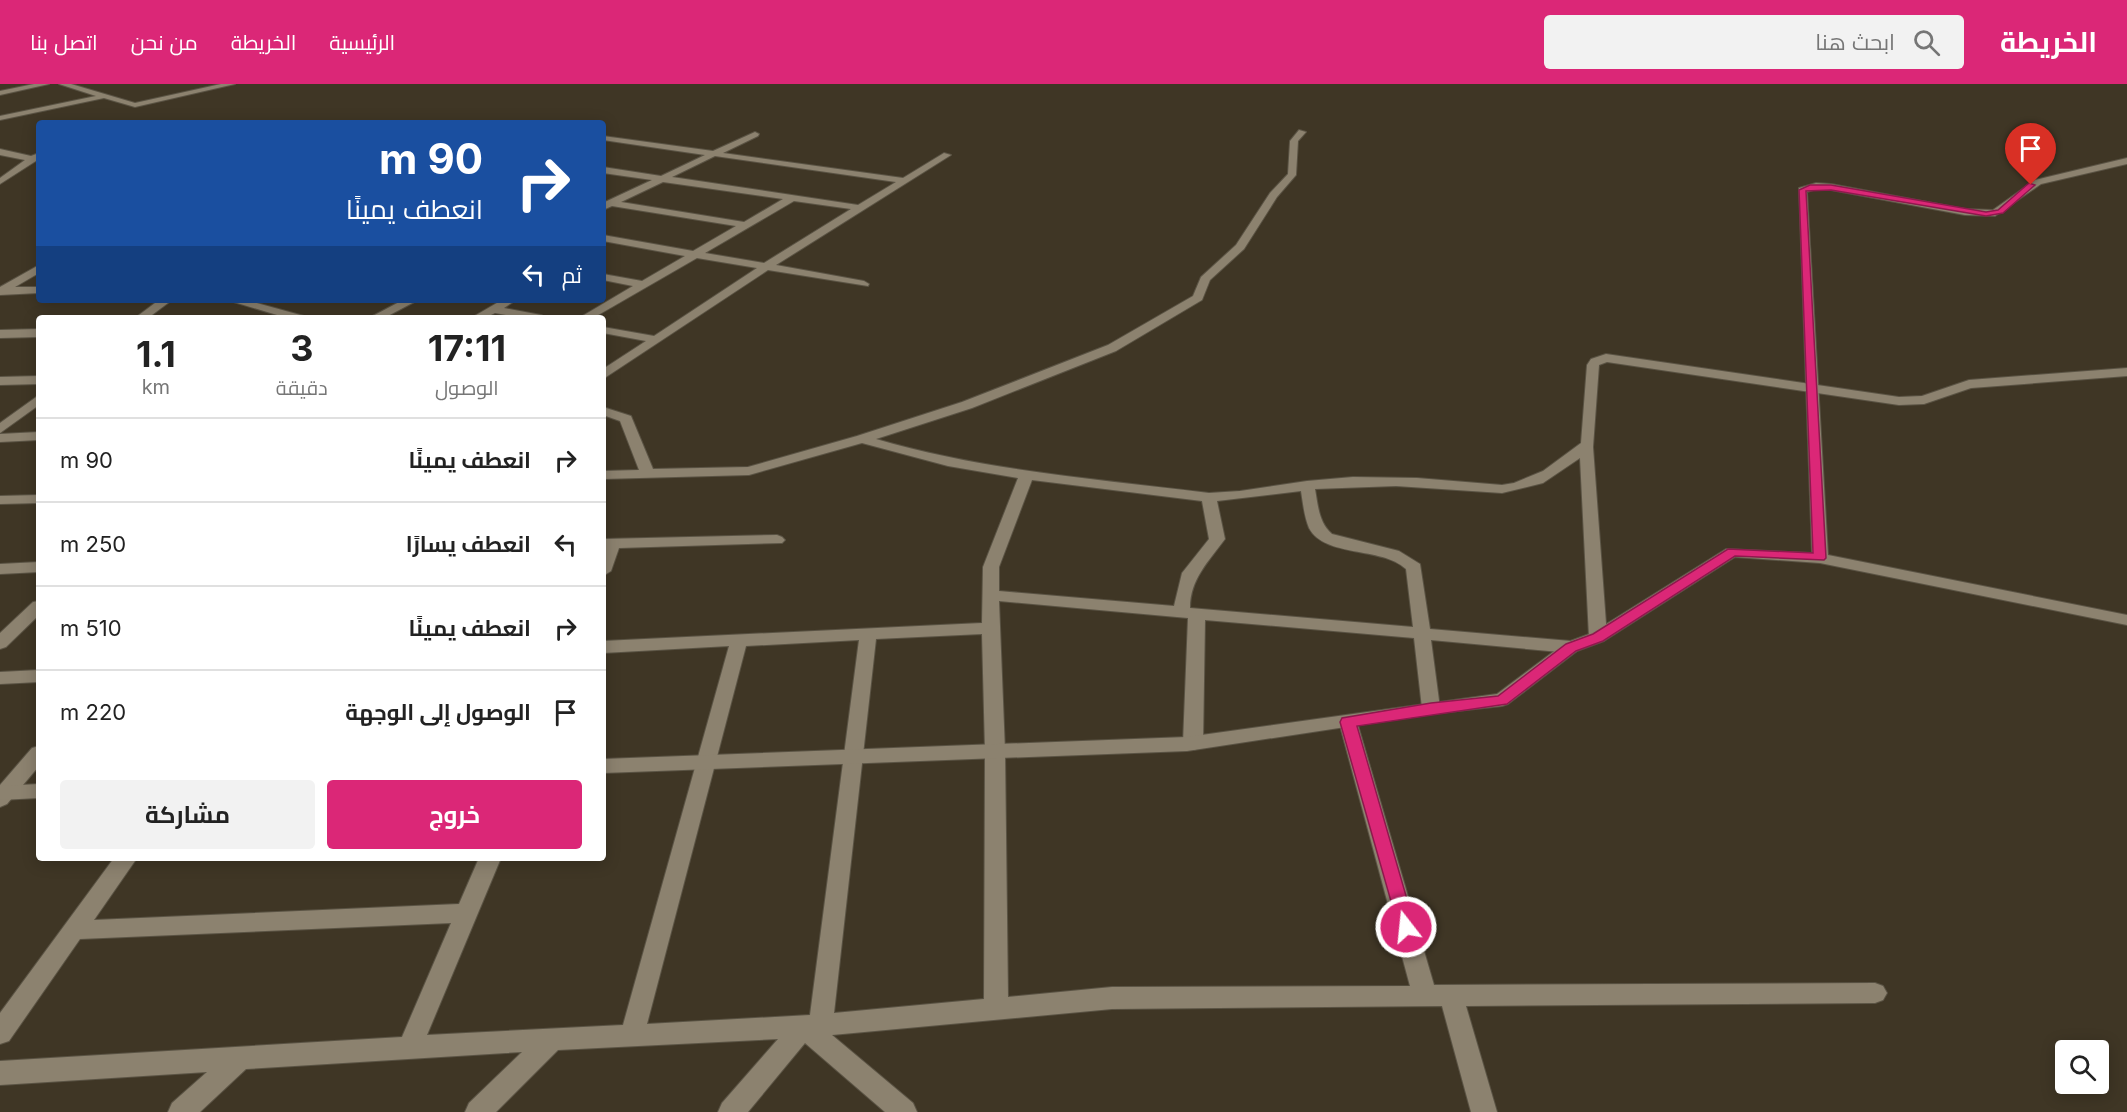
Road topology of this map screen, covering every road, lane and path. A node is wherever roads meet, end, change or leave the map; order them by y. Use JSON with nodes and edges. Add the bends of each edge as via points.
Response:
{"nodes":[{"id":1,"x":45,"y":84,"type":"edge"},
{"id":2,"x":63,"y":84,"type":"edge"},
{"id":3,"x":224,"y":85,"type":"edge"},
{"id":4,"x":0,"y":93,"type":"edge"},
{"id":5,"x":105,"y":96,"type":"junction"},
{"id":6,"x":0,"y":110,"type":"edge"},
{"id":7,"x":16,"y":115,"type":"junction"},
{"id":8,"x":0,"y":118,"type":"edge"},
{"id":9,"x":31,"y":120,"type":"dead end"},
{"id":10,"x":1302,"y":132,"type":"dead end"},
{"id":11,"x":755,"y":134,"type":"dead end"},
{"id":12,"x":606,"y":138,"type":"edge"},
{"id":13,"x":0,"y":152,"type":"edge"},
{"id":14,"x":713,"y":154,"type":"junction"},
{"id":15,"x":947,"y":155,"type":"dead end"},
{"id":16,"x":35,"y":158,"type":"edge"},
{"id":17,"x":2127,"y":161,"type":"edge"},
{"id":18,"x":606,"y":170,"type":"edge"},
{"id":19,"x":662,"y":178,"type":"junction"},
{"id":20,"x":0,"y":181,"type":"edge"},
{"id":21,"x":905,"y":181,"type":"junction"},
{"id":22,"x":792,"y":198,"type":"junction"},
{"id":23,"x":606,"y":204,"type":"edge"},
{"id":24,"x":860,"y":208,"type":"junction"},
{"id":25,"x":746,"y":225,"type":"junction"},
{"id":26,"x":606,"y":239,"type":"edge"},
{"id":27,"x":694,"y":254,"type":"junction"},
{"id":28,"x":767,"y":267,"type":"junction"},
{"id":29,"x":36,"y":270,"type":"edge"},
{"id":30,"x":606,"y":278,"type":"edge"},
{"id":31,"x":643,"y":284,"type":"junction"},
{"id":32,"x":864,"y":284,"type":"dead end"},
{"id":33,"x":36,"y":290,"type":"edge"},
{"id":34,"x":1,"y":291,"type":"edge"},
{"id":35,"x":162,"y":303,"type":"edge"},
{"id":36,"x":244,"y":303,"type":"edge"},
{"id":37,"x":406,"y":303,"type":"edge"},
{"id":38,"x":505,"y":303,"type":"edge"},
{"id":39,"x":494,"y":309,"type":"junction"},
{"id":40,"x":145,"y":315,"type":"edge"},
{"id":41,"x":289,"y":315,"type":"edge"},
{"id":42,"x":381,"y":315,"type":"edge"},
{"id":43,"x":483,"y":315,"type":"edge"},
{"id":44,"x":526,"y":315,"type":"edge"},
{"id":45,"x":590,"y":315,"type":"edge"},
{"id":46,"x":606,"y":331,"type":"edge"},
{"id":47,"x":36,"y":333,"type":"edge"},
{"id":48,"x":0,"y":334,"type":"edge"},
{"id":49,"x":657,"y":340,"type":"junction"},
{"id":50,"x":2127,"y":372,"type":"edge"},
{"id":51,"x":606,"y":373,"type":"edge"},
{"id":52,"x":36,"y":380,"type":"edge"},
{"id":53,"x":0,"y":381,"type":"edge"},
{"id":54,"x":1811,"y":389,"type":"junction"},
{"id":55,"x":36,"y":401,"type":"edge"},
{"id":56,"x":606,"y":412,"type":"edge"},
{"id":57,"x":606,"y":419,"type":"edge"},
{"id":58,"x":626,"y":419,"type":"junction"},
{"id":59,"x":0,"y":429,"type":"edge"},
{"id":60,"x":36,"y":436,"type":"edge"},
{"id":61,"x":0,"y":438,"type":"edge"},
{"id":62,"x":862,"y":439,"type":"junction"},
{"id":63,"x":1586,"y":447,"type":"junction"},
{"id":64,"x":646,"y":472,"type":"junction"},
{"id":65,"x":606,"y":475,"type":"edge"},
{"id":66,"x":1026,"y":476,"type":"junction"},
{"id":67,"x":1307,"y":485,"type":"junction"},
{"id":68,"x":1209,"y":497,"type":"junction"},
{"id":69,"x":36,"y":499,"type":"edge"},
{"id":70,"x":0,"y":500,"type":"edge"},
{"id":71,"x":777,"y":540,"type":"dead end"},
{"id":72,"x":608,"y":544,"type":"edge"},
{"id":73,"x":1820,"y":558,"type":"junction"},
{"id":74,"x":36,"y":567,"type":"edge"},
{"id":75,"x":0,"y":569,"type":"edge"},
{"id":76,"x":990,"y":595,"type":"junction"},
{"id":77,"x":36,"y":609,"type":"edge"},
{"id":78,"x":1189,"y":613,"type":"junction"},
{"id":79,"x":2127,"y":620,"type":"edge"},
{"id":80,"x":990,"y":628,"type":"junction"},
{"id":81,"x":868,"y":634,"type":"junction"},
{"id":82,"x":1422,"y":634,"type":"junction"},
{"id":83,"x":1598,"y":637,"type":"junction"},
{"id":84,"x":739,"y":640,"type":"junction"},
{"id":85,"x":0,"y":643,"type":"edge"},
{"id":86,"x":606,"y":647,"type":"edge"},
{"id":87,"x":1571,"y":647,"type":"junction"},
{"id":88,"x":36,"y":676,"type":"edge"},
{"id":89,"x":0,"y":678,"type":"edge"},
{"id":90,"x":1431,"y":708,"type":"junction"},
{"id":91,"x":1348,"y":722,"type":"junction"},
{"id":92,"x":1193,"y":743,"type":"junction"},
{"id":93,"x":995,"y":751,"type":"junction"},
{"id":94,"x":36,"y":756,"type":"edge"},
{"id":95,"x":853,"y":756,"type":"junction"},
{"id":96,"x":706,"y":761,"type":"junction"},
{"id":97,"x":606,"y":766,"type":"edge"},
{"id":98,"x":36,"y":791,"type":"edge"},
{"id":99,"x":2,"y":795,"type":"edge"},
{"id":100,"x":124,"y":861,"type":"edge"},
{"id":101,"x":489,"y":861,"type":"edge"},
{"id":102,"x":466,"y":914,"type":"junction"},
{"id":103,"x":74,"y":930,"type":"junction"},
{"id":104,"x":1875,"y":993,"type":"dead end"},
{"id":105,"x":1425,"y":996,"type":"junction"},
{"id":106,"x":1451,"y":996,"type":"junction"},
{"id":107,"x":996,"y":1009,"type":"junction"},
{"id":108,"x":813,"y":1026,"type":"junction"},
{"id":109,"x":0,"y":1033,"type":"edge"},
{"id":110,"x":632,"y":1035,"type":"junction"},
{"id":111,"x":553,"y":1040,"type":"junction"},
{"id":112,"x":409,"y":1048,"type":"junction"},
{"id":113,"x":241,"y":1058,"type":"junction"},
{"id":114,"x":0,"y":1073,"type":"edge"},
{"id":115,"x":181,"y":1112,"type":"edge"},
{"id":116,"x":478,"y":1112,"type":"edge"},
{"id":117,"x":731,"y":1112,"type":"edge"},
{"id":118,"x":904,"y":1112,"type":"edge"},
{"id":119,"x":1484,"y":1112,"type":"edge"}],
"edges":[{"from":1,"to":4,"type":"street"},
{"from":2,"to":5,"type":"street"},
{"from":3,"to":5,"type":"street","via":[[135,105]]},
{"from":5,"to":7,"type":"street"},
{"from":6,"to":7,"type":"street"},
{"from":7,"to":8,"type":"street"},
{"from":7,"to":9,"type":"street"},
{"from":10,"to":62,"type":"street","via":[[1294,141],[1292,175],[1273,195],[1240,247],[1205,279],[1198,298],[1112,348],[967,405]]},
{"from":11,"to":14,"type":"street"},
{"from":12,"to":14,"type":"street"},
{"from":13,"to":16,"type":"street"},
{"from":14,"to":19,"type":"street"},
{"from":14,"to":21,"type":"street"},
{"from":15,"to":21,"type":"street"},
{"from":16,"to":20,"type":"street"},
{"from":17,"to":54,"type":"street","via":[[2038,182],[1995,213],[1965,212],[1831,187],[1802,190]]},
{"from":18,"to":19,"type":"street"},
{"from":19,"to":22,"type":"street"},
{"from":19,"to":23,"type":"street"},
{"from":21,"to":24,"type":"street"},
{"from":22,"to":24,"type":"street"},
{"from":22,"to":25,"type":"street"},
{"from":23,"to":25,"type":"street"},
{"from":24,"to":28,"type":"street"},
{"from":25,"to":27,"type":"street"},
{"from":26,"to":27,"type":"street"},
{"from":27,"to":28,"type":"street"},
{"from":27,"to":31,"type":"street"},
{"from":28,"to":32,"type":"street"},
{"from":28,"to":49,"type":"street"},
{"from":29,"to":34,"type":"street"},
{"from":30,"to":31,"type":"street"},
{"from":31,"to":45,"type":"street"},
{"from":33,"to":34,"type":"street"},
{"from":35,"to":40,"type":"street"},
{"from":36,"to":41,"type":"street"},
{"from":37,"to":42,"type":"street"},
{"from":38,"to":39,"type":"street"},
{"from":39,"to":43,"type":"street"},
{"from":39,"to":44,"type":"street"},
{"from":46,"to":49,"type":"street"},
{"from":47,"to":48,"type":"street"},
{"from":49,"to":51,"type":"street"},
{"from":50,"to":54,"type":"street","via":[[1969,384],[1912,402]]},
{"from":52,"to":53,"type":"street"},
{"from":54,"to":63,"type":"street","via":[[1614,358],[1600,360],[1593,365]]},
{"from":54,"to":73,"type":"street"},
{"from":55,"to":59,"type":"street"},
{"from":56,"to":58,"type":"street"},
{"from":57,"to":58,"type":"street"},
{"from":58,"to":64,"type":"street"},
{"from":60,"to":61,"type":"street"},
{"from":62,"to":64,"type":"street","via":[[749,471]]},
{"from":62,"to":66,"type":"street","via":[[926,458]]},
{"from":63,"to":67,"type":"street","via":[[1537,482],[1512,488],[1378,482]]},
{"from":63,"to":83,"type":"street"},
{"from":64,"to":65,"type":"street"},
{"from":66,"to":68,"type":"street"},
{"from":66,"to":76,"type":"street","via":[[991,567]]},
{"from":67,"to":68,"type":"street","via":[[1229,498]]},
{"from":67,"to":82,"type":"street","via":[[1317,527],[1323,534],[1397,555],[1414,567]]},
{"from":68,"to":78,"type":"street","via":[[1217,539],[1190,573],[1182,599]]},
{"from":69,"to":70,"type":"street"},
{"from":71,"to":72,"type":"street"},
{"from":73,"to":79,"type":"street"},
{"from":73,"to":83,"type":"street","via":[[1732,552]]},
{"from":74,"to":75,"type":"street"},
{"from":76,"to":78,"type":"street"},
{"from":76,"to":80,"type":"street"},
{"from":77,"to":85,"type":"street"},
{"from":78,"to":82,"type":"street"},
{"from":78,"to":92,"type":"street"},
{"from":80,"to":81,"type":"street"},
{"from":80,"to":93,"type":"street"},
{"from":81,"to":84,"type":"street"},
{"from":81,"to":95,"type":"street"},
{"from":82,"to":87,"type":"street"},
{"from":82,"to":90,"type":"street"},
{"from":83,"to":87,"type":"street"},
{"from":84,"to":86,"type":"street"},
{"from":84,"to":96,"type":"street"},
{"from":87,"to":90,"type":"street","via":[[1502,700]]},
{"from":88,"to":89,"type":"street"},
{"from":90,"to":91,"type":"street"},
{"from":91,"to":92,"type":"street"},
{"from":91,"to":105,"type":"street"},
{"from":92,"to":93,"type":"street"},
{"from":93,"to":95,"type":"street"},
{"from":93,"to":107,"type":"street"},
{"from":94,"to":99,"type":"street"},
{"from":95,"to":96,"type":"street"},
{"from":95,"to":108,"type":"street"},
{"from":96,"to":97,"type":"street"},
{"from":96,"to":110,"type":"street"},
{"from":98,"to":99,"type":"street"},
{"from":100,"to":103,"type":"street"},
{"from":101,"to":102,"type":"street"},
{"from":102,"to":103,"type":"street"},
{"from":102,"to":112,"type":"street"},
{"from":103,"to":109,"type":"street"},
{"from":104,"to":106,"type":"street"},
{"from":105,"to":106,"type":"street"},
{"from":105,"to":107,"type":"street","via":[[1112,998]]},
{"from":106,"to":119,"type":"street"},
{"from":107,"to":108,"type":"street"},
{"from":108,"to":110,"type":"street"},
{"from":108,"to":117,"type":"street"},
{"from":108,"to":118,"type":"street"},
{"from":110,"to":111,"type":"street"},
{"from":111,"to":112,"type":"street"},
{"from":111,"to":116,"type":"street"},
{"from":112,"to":113,"type":"street"},
{"from":113,"to":114,"type":"street"},
{"from":113,"to":115,"type":"street"}]}
